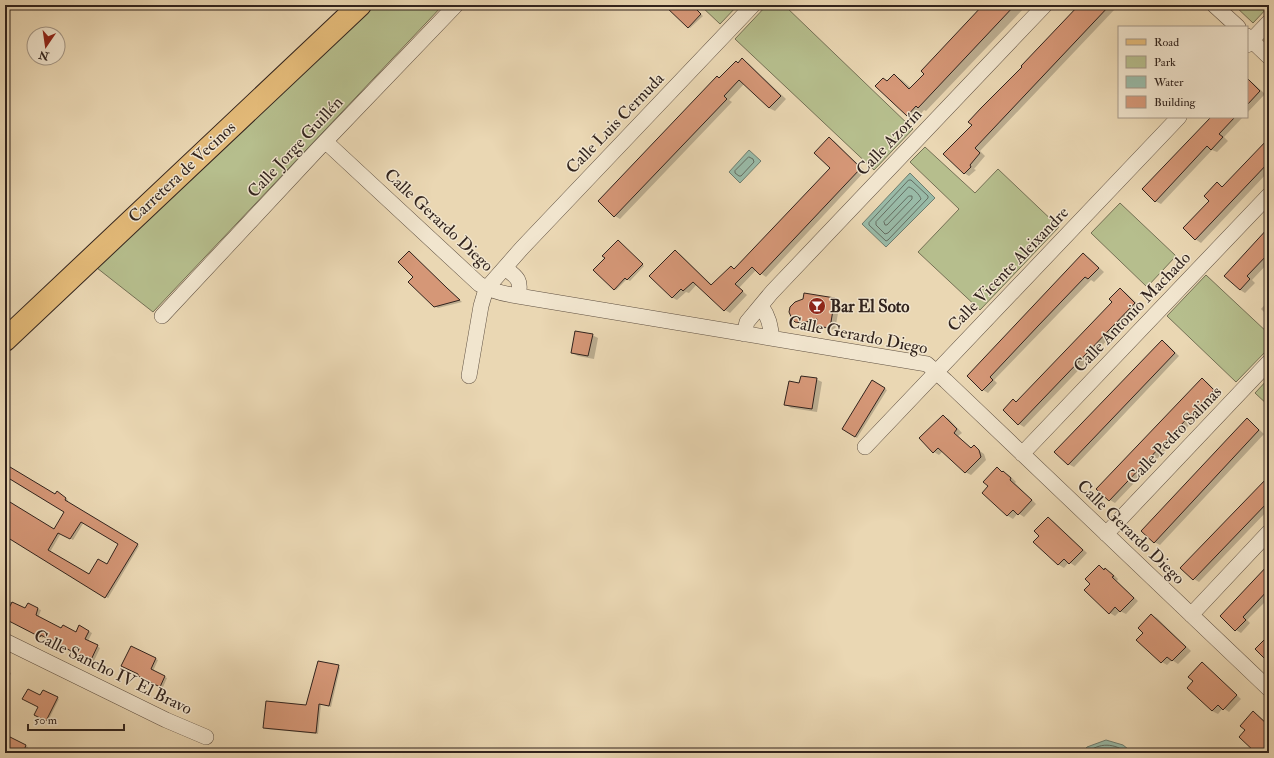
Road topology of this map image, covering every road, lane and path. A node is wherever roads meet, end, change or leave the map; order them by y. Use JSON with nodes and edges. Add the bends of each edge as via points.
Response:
{"nodes":[{"id":1,"x":360,"y":5,"type":"edge"},
{"id":2,"x":456,"y":5,"type":"edge"},
{"id":3,"x":753,"y":5,"type":"edge"},
{"id":4,"x":1045,"y":5,"type":"edge"},
{"id":5,"x":1214,"y":5,"type":"edge"},
{"id":6,"x":1269,"y":22,"type":"edge"},
{"id":7,"x":1237,"y":26,"type":"edge"},
{"id":8,"x":1249,"y":40,"type":"edge"},
{"id":9,"x":1269,"y":56,"type":"edge"},
{"id":10,"x":1178,"y":118,"type":"edge"},
{"id":11,"x":326,"y":142,"type":"junction"},
{"id":12,"x":1269,"y":195,"type":"edge"},
{"id":13,"x":505,"y":268,"type":"junction"},
{"id":14,"x":486,"y":289,"type":"junction"},
{"id":15,"x":518,"y":296,"type":"junction"},
{"id":16,"x":761,"y":306,"type":"junction"},
{"id":17,"x":162,"y":316,"type":"dead end"},
{"id":18,"x":744,"y":334,"type":"junction"},
{"id":19,"x":772,"y":338,"type":"junction"},
{"id":20,"x":5,"y":340,"type":"edge"},
{"id":21,"x":1269,"y":362,"type":"edge"},
{"id":22,"x":936,"y":372,"type":"junction"},
{"id":23,"x":469,"y":376,"type":"dead end"},
{"id":24,"x":865,"y":447,"type":"dead end"},
{"id":25,"x":1022,"y":454,"type":"junction"},
{"id":26,"x":1269,"y":532,"type":"edge"},
{"id":27,"x":1106,"y":534,"type":"junction"},
{"id":28,"x":1191,"y":615,"type":"junction"},
{"id":29,"x":5,"y":641,"type":"edge"},
{"id":30,"x":1269,"y":689,"type":"edge"},
{"id":31,"x":206,"y":737,"type":"dead end"}],
"edges":[{"from":1,"to":20,"type":"main road","name":"Carretera de Vecinos"},
{"from":2,"to":11,"type":"street","name":"Calle Jorge Guillén"},
{"from":3,"to":13,"type":"street","name":"Calle Luis Cernuda"},
{"from":4,"to":16,"type":"street","name":"Calle Azorín"},
{"from":5,"to":7,"type":"street"},
{"from":6,"to":8,"type":"street"},
{"from":8,"to":9,"type":"street"},
{"from":10,"to":22,"type":"street","name":"Calle Vicente Aleixandre"},
{"from":11,"to":14,"type":"street","name":"Calle Gerardo Diego"},
{"from":11,"to":17,"type":"street","name":"Calle Jorge Guillén"},
{"from":12,"to":25,"type":"street","name":"Calle Antonio Machado"},
{"from":13,"to":14,"type":"street","name":"Calle Luis Cernuda"},
{"from":13,"to":15,"type":"street","via":[[516,276],[520,287]]},
{"from":14,"to":15,"type":"street","name":"Calle Gerardo Diego"},
{"from":14,"to":23,"type":"street","name":"Calle Luis Cernuda"},
{"from":15,"to":18,"type":"street","name":"Calle Gerardo Diego"},
{"from":16,"to":18,"type":"street","name":"Calle Azorín","via":[[746,322]]},
{"from":16,"to":19,"type":"street","via":[[770,322]]},
{"from":18,"to":19,"type":"street","name":"Calle Gerardo Diego"},
{"from":19,"to":22,"type":"street","name":"Calle Gerardo Diego","via":[[927,364]]},
{"from":21,"to":27,"type":"street","name":"Calle Pedro Salinas"},
{"from":22,"to":24,"type":"street","name":"Calle Vicente Aleixandre"},
{"from":22,"to":25,"type":"street","name":"Calle Gerardo Diego"},
{"from":25,"to":27,"type":"street","name":"Calle Gerardo Diego"},
{"from":26,"to":28,"type":"street"},
{"from":27,"to":28,"type":"street","name":"Calle Gerardo Diego"},
{"from":28,"to":30,"type":"street","name":"Calle Gerardo Diego"},
{"from":29,"to":31,"type":"street","name":"Calle Sancho IV El Bravo"}]}
